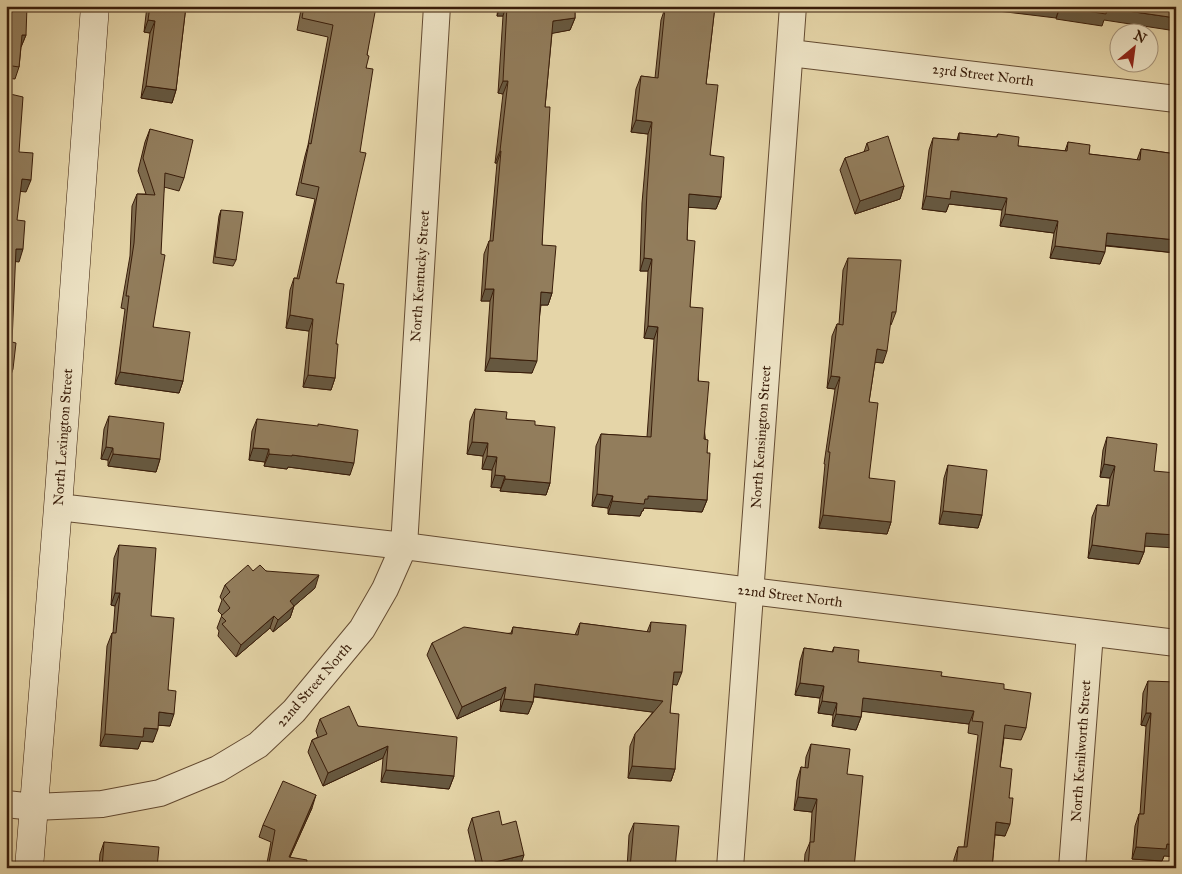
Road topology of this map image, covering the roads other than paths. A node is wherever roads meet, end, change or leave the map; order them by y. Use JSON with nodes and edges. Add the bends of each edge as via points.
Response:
{"nodes":[{"id":1,"x":95,"y":6,"type":"edge"},
{"id":2,"x":437,"y":6,"type":"edge"},
{"id":3,"x":793,"y":6,"type":"edge"},
{"id":4,"x":790,"y":53,"type":"junction"},
{"id":5,"x":1176,"y":98,"type":"edge"},
{"id":6,"x":58,"y":507,"type":"junction"},
{"id":7,"x":404,"y":546,"type":"junction"},
{"id":8,"x":750,"y":591,"type":"junction"},
{"id":9,"x":1090,"y":633,"type":"junction"},
{"id":10,"x":1176,"y":643,"type":"edge"},
{"id":11,"x":6,"y":804,"type":"edge"},
{"id":12,"x":34,"y":807,"type":"junction"},
{"id":13,"x":29,"y":868,"type":"edge"},
{"id":14,"x":730,"y":868,"type":"edge"},
{"id":15,"x":1072,"y":868,"type":"edge"}],
"edges":[{"from":1,"to":6,"type":"street","name":"North Lexington Street"},
{"from":2,"to":7,"type":"street","name":"North Kentucky Street"},
{"from":3,"to":4,"type":"street","name":"North Kensington Street"},
{"from":4,"to":5,"type":"street","name":"23rd Street North"},
{"from":4,"to":8,"type":"street","name":"North Kensington Street"},
{"from":6,"to":7,"type":"street","name":"22nd Street North"},
{"from":6,"to":12,"type":"street","name":"North Lexington Street"},
{"from":7,"to":8,"type":"street","name":"22nd Street North"},
{"from":7,"to":12,"type":"street","name":"22nd Street North","via":[[362,629],[294,711],[258,745],[218,769],[160,793],[102,804]]},
{"from":8,"to":9,"type":"street","name":"22nd Street North"},
{"from":8,"to":14,"type":"street","name":"North Kensington Street"},
{"from":9,"to":10,"type":"street","name":"22nd Street North"},
{"from":9,"to":15,"type":"street","name":"North Kenilworth Street"},
{"from":11,"to":12,"type":"street","name":"22nd Street North"},
{"from":12,"to":13,"type":"street","name":"North Lexington Street"}]}
